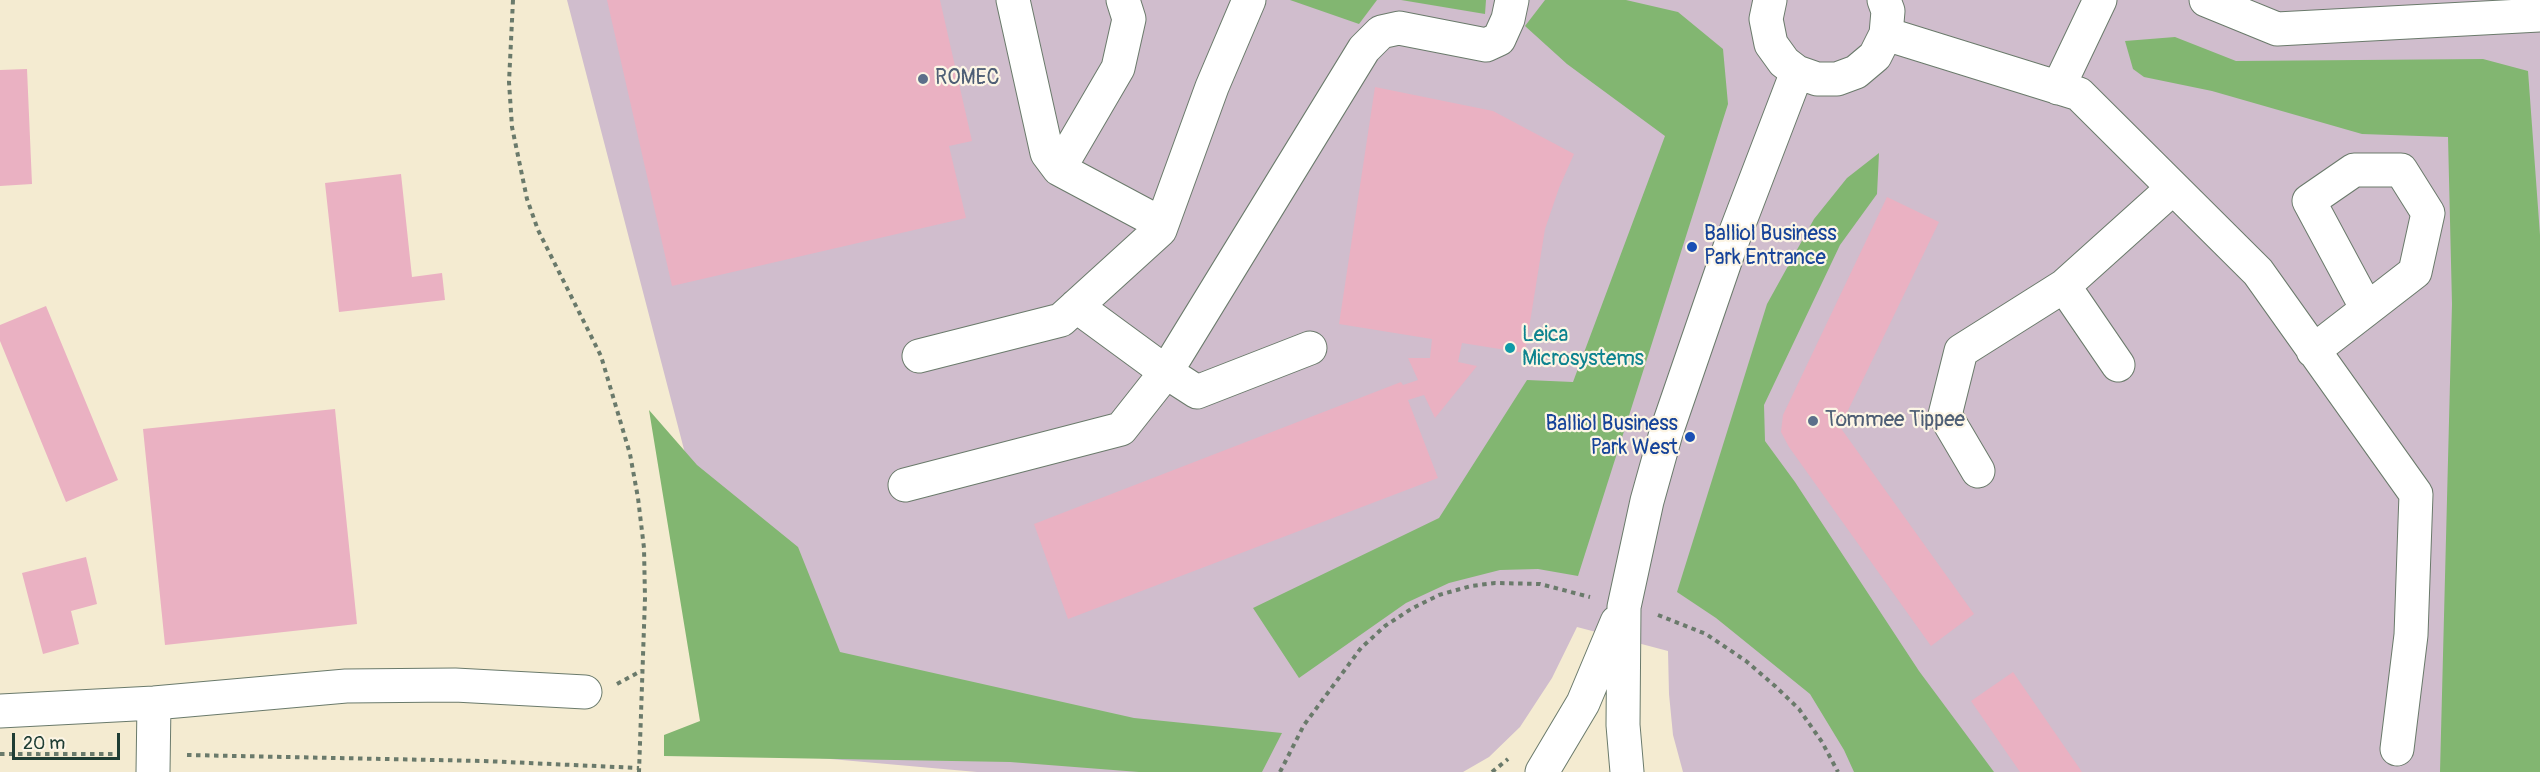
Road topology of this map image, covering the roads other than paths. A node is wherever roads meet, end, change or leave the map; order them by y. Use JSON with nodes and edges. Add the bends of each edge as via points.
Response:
{"nodes":[{"id":1,"x":1013,"y":0,"type":"edge"},
{"id":2,"x":1123,"y":0,"type":"edge"},
{"id":3,"x":1249,"y":0,"type":"edge"},
{"id":4,"x":1512,"y":0,"type":"edge"},
{"id":5,"x":1770,"y":0,"type":"edge"},
{"id":6,"x":1884,"y":0,"type":"edge"},
{"id":7,"x":2100,"y":0,"type":"edge"},
{"id":8,"x":2206,"y":0,"type":"edge"},
{"id":9,"x":2540,"y":15,"type":"edge"},
{"id":10,"x":1886,"y":34,"type":"junction"},
{"id":11,"x":1797,"y":72,"type":"junction"},
{"id":12,"x":2058,"y":88,"type":"junction"},
{"id":13,"x":1059,"y":169,"type":"junction"},
{"id":14,"x":2173,"y":188,"type":"junction"},
{"id":15,"x":1162,"y":224,"type":"junction"},
{"id":16,"x":2064,"y":286,"type":"junction"},
{"id":17,"x":1077,"y":306,"type":"junction"},
{"id":18,"x":2367,"y":309,"type":"dead end"},
{"id":19,"x":1310,"y":348,"type":"dead end"},
{"id":20,"x":2313,"y":351,"type":"junction"},
{"id":21,"x":919,"y":356,"type":"dead end"},
{"id":22,"x":2118,"y":365,"type":"dead end"},
{"id":23,"x":1166,"y":372,"type":"junction"},
{"id":24,"x":1978,"y":471,"type":"dead end"},
{"id":25,"x":905,"y":485,"type":"dead end"},
{"id":26,"x":1624,"y":607,"type":"junction"},
{"id":27,"x":585,"y":692,"type":"dead end"},
{"id":28,"x":154,"y":703,"type":"junction"},
{"id":29,"x":0,"y":711,"type":"edge"},
{"id":30,"x":2397,"y":749,"type":"dead end"},
{"id":31,"x":154,"y":763,"type":"edge"},
{"id":32,"x":1542,"y":772,"type":"edge"},
{"id":33,"x":1627,"y":772,"type":"edge"}],
"edges":[{"from":1,"to":13,"type":"street","via":[[1047,153]]},
{"from":2,"to":13,"type":"street","via":[[1129,19],[1118,68]]},
{"from":3,"to":15,"type":"street"},
{"from":4,"to":23,"type":"street","via":[[1498,39],[1486,45],[1399,28],[1381,32],[1364,49]]},
{"from":5,"to":11,"type":"street","via":[[1766,19],[1771,44]]},
{"from":6,"to":10,"type":"street","via":[[1888,11]]},
{"from":7,"to":12,"type":"street"},
{"from":8,"to":9,"type":"street","via":[[2277,29]]},
{"from":10,"to":11,"type":"street","via":[[1875,56],[1856,72],[1837,79],[1817,79]]},
{"from":10,"to":12,"type":"street"},
{"from":11,"to":26,"type":"street","via":[[1730,246],[1666,433]]},
{"from":12,"to":14,"type":"street","via":[[2079,94]]},
{"from":13,"to":15,"type":"street"},
{"from":14,"to":16,"type":"street"},
{"from":14,"to":20,"type":"street","via":[[2258,272]]},
{"from":15,"to":17,"type":"street"},
{"from":16,"to":22,"type":"street"},
{"from":16,"to":24,"type":"street","via":[[1962,351],[1945,415]]},
{"from":17,"to":21,"type":"street","via":[[1062,320]]},
{"from":17,"to":23,"type":"street"},
{"from":18,"to":20,"type":"street"},
{"from":19,"to":23,"type":"street","via":[[1197,392]]},
{"from":20,"to":30,"type":"street","via":[[2416,495],[2410,635]]},
{"from":23,"to":25,"type":"street","via":[[1120,429]]},
{"from":26,"to":32,"type":"street","via":[[1583,703]]},
{"from":26,"to":33,"type":"street","via":[[1623,725]]},
{"from":27,"to":28,"type":"street","via":[[455,685],[346,686]]},
{"from":28,"to":29,"type":"street"},
{"from":28,"to":31,"type":"street"}]}
